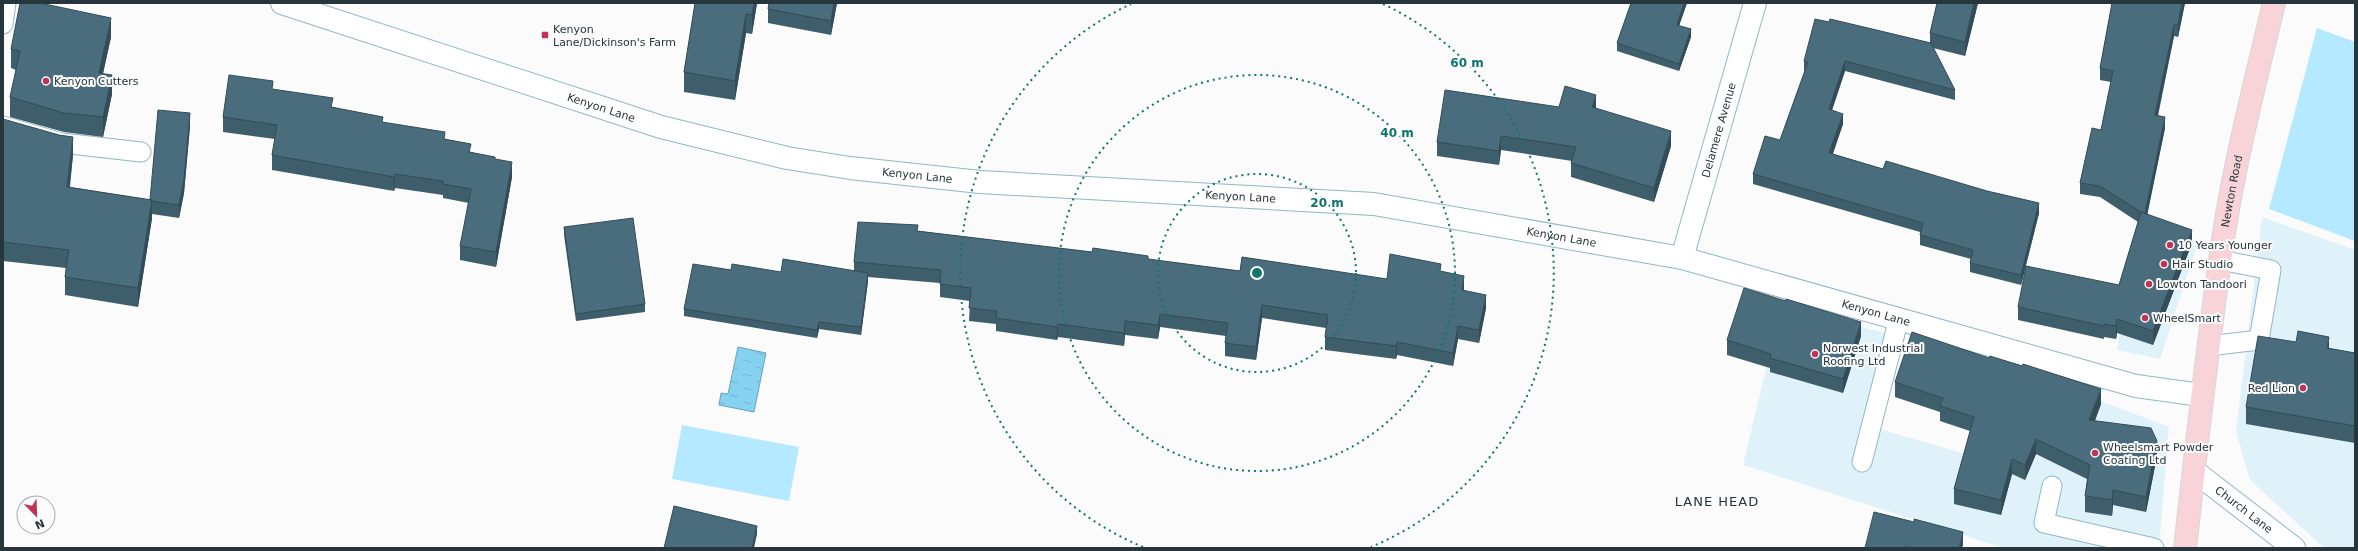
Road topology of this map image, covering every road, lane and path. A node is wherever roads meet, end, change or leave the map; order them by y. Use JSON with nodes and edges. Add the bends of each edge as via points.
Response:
{"nodes":[{"id":1,"x":6,"y":3,"type":"edge"},
{"id":2,"x":282,"y":3,"type":"edge"},
{"id":3,"x":1755,"y":3,"type":"edge"},
{"id":4,"x":2274,"y":3,"type":"edge"},
{"id":5,"x":3,"y":24,"type":"edge"},
{"id":6,"x":3,"y":126,"type":"edge"},
{"id":7,"x":141,"y":152,"type":"dead end"},
{"id":8,"x":1682,"y":258,"type":"junction"},
{"id":9,"x":2220,"y":260,"type":"junction"},
{"id":10,"x":1899,"y":318,"type":"junction"},
{"id":11,"x":2208,"y":346,"type":"junction"},
{"id":12,"x":2201,"y":395,"type":"junction"},
{"id":13,"x":1862,"y":462,"type":"dead end"},
{"id":14,"x":2194,"y":471,"type":"junction"},
{"id":15,"x":2052,"y":486,"type":"dead end"},
{"id":16,"x":2154,"y":548,"type":"edge"},
{"id":17,"x":2185,"y":548,"type":"edge"},
{"id":18,"x":2294,"y":548,"type":"edge"}],
"edges":[{"from":1,"to":5,"type":"lane"},
{"from":2,"to":8,"type":"main road","name":"Kenyon Lane","via":[[661,127],[787,158],[850,168],[980,182],[1374,204]]},
{"from":3,"to":8,"type":"main road","name":"Delamere Avenue"},
{"from":4,"to":9,"type":"main road","name":"Newton Road","via":[[2247,114]]},
{"from":6,"to":7,"type":"lane","via":[[62,143]]},
{"from":8,"to":10,"type":"main road","name":"Kenyon Lane"},
{"from":9,"to":11,"type":"main road","name":"Newton Road"},
{"from":9,"to":11,"type":"lane","via":[[2271,270],[2259,340]]},
{"from":10,"to":12,"type":"main road","name":"Kenyon Lane","via":[[2136,386]]},
{"from":10,"to":13,"type":"lane"},
{"from":11,"to":12,"type":"main road","name":"Newton Road"},
{"from":12,"to":14,"type":"main road","name":"Newton Road"},
{"from":14,"to":17,"type":"main road","name":"Newton Road"},
{"from":14,"to":18,"type":"main road","name":"Church Lane"},
{"from":15,"to":16,"type":"lane","via":[[2044,523]]}]}
